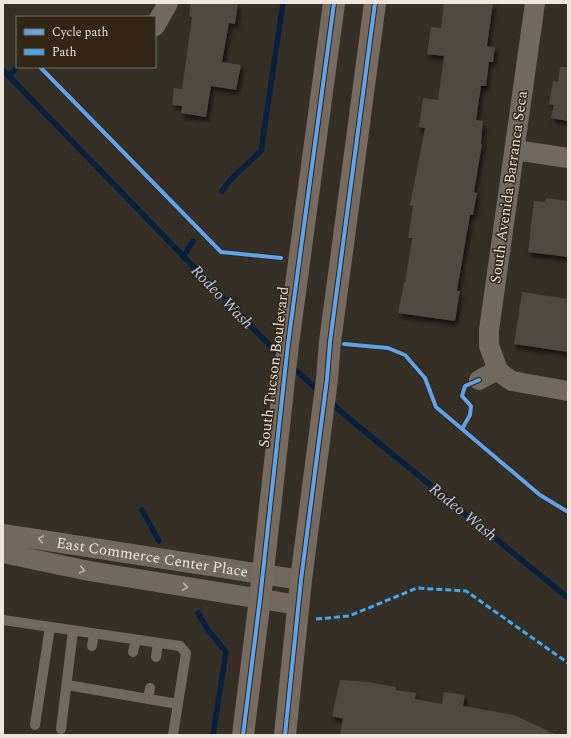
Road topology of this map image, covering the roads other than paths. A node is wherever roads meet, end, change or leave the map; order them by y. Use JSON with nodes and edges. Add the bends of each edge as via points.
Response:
{"nodes":[{"id":1,"x":168,"y":3,"type":"edge"},
{"id":2,"x":334,"y":3,"type":"edge"},
{"id":3,"x":375,"y":3,"type":"edge"},
{"id":4,"x":535,"y":3,"type":"edge"},
{"id":5,"x":156,"y":24,"type":"edge"},
{"id":6,"x":515,"y":150,"type":"junction"},
{"id":7,"x":568,"y":158,"type":"edge"},
{"id":8,"x":498,"y":370,"type":"junction"},
{"id":9,"x":479,"y":380,"type":"dead end"},
{"id":10,"x":568,"y":391,"type":"edge"},
{"id":11,"x":3,"y":534,"type":"edge"},
{"id":12,"x":3,"y":553,"type":"edge"},
{"id":13,"x":262,"y":574,"type":"junction"},
{"id":14,"x":301,"y":580,"type":"junction"},
{"id":15,"x":260,"y":599,"type":"junction"},
{"id":16,"x":298,"y":604,"type":"junction"},
{"id":17,"x":3,"y":620,"type":"edge"},
{"id":18,"x":50,"y":627,"type":"junction"},
{"id":19,"x":74,"y":630,"type":"junction"},
{"id":20,"x":94,"y":634,"type":"junction"},
{"id":21,"x":136,"y":640,"type":"junction"},
{"id":22,"x":158,"y":643,"type":"junction"},
{"id":23,"x":92,"y":646,"type":"dead end"},
{"id":24,"x":133,"y":652,"type":"dead end"},
{"id":25,"x":156,"y":657,"type":"dead end"},
{"id":26,"x":87,"y":678,"type":"dead end"},
{"id":27,"x":67,"y":685,"type":"junction"},
{"id":28,"x":150,"y":688,"type":"dead end"},
{"id":29,"x":86,"y":689,"type":"junction"},
{"id":30,"x":148,"y":699,"type":"junction"},
{"id":31,"x":178,"y":704,"type":"junction"},
{"id":32,"x":35,"y":725,"type":"dead end"},
{"id":33,"x":61,"y":729,"type":"dead end"},
{"id":34,"x":173,"y":735,"type":"edge"},
{"id":35,"x":243,"y":735,"type":"edge"},
{"id":36,"x":285,"y":735,"type":"edge"}],
"edges":[{"from":1,"to":5,"type":"street"},
{"from":2,"to":13,"type":"main road","name":"South Tucson Boulevard","via":[[288,344]]},
{"from":3,"to":14,"type":"main road"},
{"from":4,"to":6,"type":"street","name":"South Avenida Barranca Seca"},
{"from":6,"to":7,"type":"street"},
{"from":6,"to":8,"type":"street","name":"South Avenida Barranca Seca","via":[[489,330],[489,346]]},
{"from":8,"to":9,"type":"street"},
{"from":8,"to":10,"type":"street","via":[[512,381]]},
{"from":13,"to":11,"type":"street","name":"East Commerce Center Place","one_way":true},
{"from":12,"to":15,"type":"street","name":"East Commerce Center Place","one_way":true,"via":[[89,571]]},
{"from":13,"to":14,"type":"street","name":"East Commerce Center Place"},
{"from":13,"to":15,"type":"main road","name":"South Tucson Boulevard"},
{"from":14,"to":16,"type":"main road"},
{"from":15,"to":16,"type":"street","name":"East Commerce Center Place"},
{"from":15,"to":35,"type":"main road","name":"South Tucson Boulevard"},
{"from":16,"to":36,"type":"main road"},
{"from":17,"to":18,"type":"lane"},
{"from":18,"to":19,"type":"lane"},
{"from":18,"to":32,"type":"lane"},
{"from":19,"to":20,"type":"lane"},
{"from":19,"to":27,"type":"lane"},
{"from":20,"to":21,"type":"lane"},
{"from":20,"to":23,"type":"lane"},
{"from":21,"to":22,"type":"lane"},
{"from":21,"to":24,"type":"lane"},
{"from":22,"to":25,"type":"lane"},
{"from":22,"to":31,"type":"lane","via":[[180,646],[186,653]]},
{"from":26,"to":29,"type":"lane"},
{"from":27,"to":29,"type":"lane"},
{"from":27,"to":33,"type":"lane"},
{"from":28,"to":30,"type":"lane"},
{"from":29,"to":30,"type":"lane","via":[[126,690]]},
{"from":30,"to":31,"type":"lane"},
{"from":31,"to":34,"type":"lane"}]}
